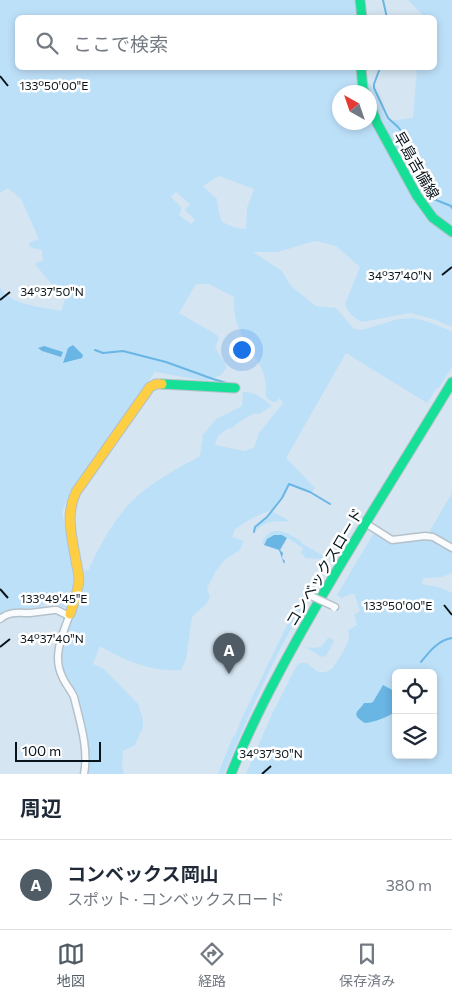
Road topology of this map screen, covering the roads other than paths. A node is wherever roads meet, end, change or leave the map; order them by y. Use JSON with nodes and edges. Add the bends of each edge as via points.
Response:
{"nodes":[{"id":1,"x":360,"y":0,"type":"edge"},
{"id":2,"x":362,"y":15,"type":"edge"},
{"id":3,"x":361,"y":70,"type":"edge"},
{"id":4,"x":363,"y":85,"type":"edge"},
{"id":5,"x":377,"y":123,"type":"edge"},
{"id":6,"x":452,"y":232,"type":"edge"},
{"id":7,"x":452,"y":382,"type":"edge"},
{"id":8,"x":236,"y":388,"type":"dead end"},
{"id":9,"x":452,"y":392,"type":"edge"},
{"id":10,"x":370,"y":526,"type":"junction"},
{"id":11,"x":452,"y":548,"type":"edge"},
{"id":12,"x":309,"y":595,"type":"dead end"},
{"id":13,"x":335,"y":608,"type":"dead end"},
{"id":14,"x":69,"y":615,"type":"junction"},
{"id":15,"x":0,"y":619,"type":"edge"},
{"id":16,"x":84,"y":774,"type":"edge"},
{"id":17,"x":231,"y":774,"type":"edge"},
{"id":18,"x":237,"y":774,"type":"edge"}],
"edges":[{"from":1,"to":2,"type":"street"},
{"from":3,"to":4,"type":"street"},
{"from":5,"to":6,"type":"street","name":"早島吉備線","via":[[417,196],[434,218]]},
{"from":7,"to":17,"type":"street","name":"コンベックスロード","via":[[299,635]]},
{"from":8,"to":14,"type":"street","via":[[162,384],[150,387],[71,503],[70,522],[79,579]]},
{"from":9,"to":10,"type":"street","name":"コンベックスロード"},
{"from":10,"to":11,"type":"street","via":[[392,540],[433,537]]},
{"from":10,"to":18,"type":"street","name":"コンベックスロード","via":[[287,667]]},
{"from":12,"to":13,"type":"street","bridge":true},
{"from":14,"to":15,"type":"street","via":[[54,610],[11,613]]},
{"from":14,"to":16,"type":"street","via":[[59,646],[58,666],[74,697],[85,751]]}]}
